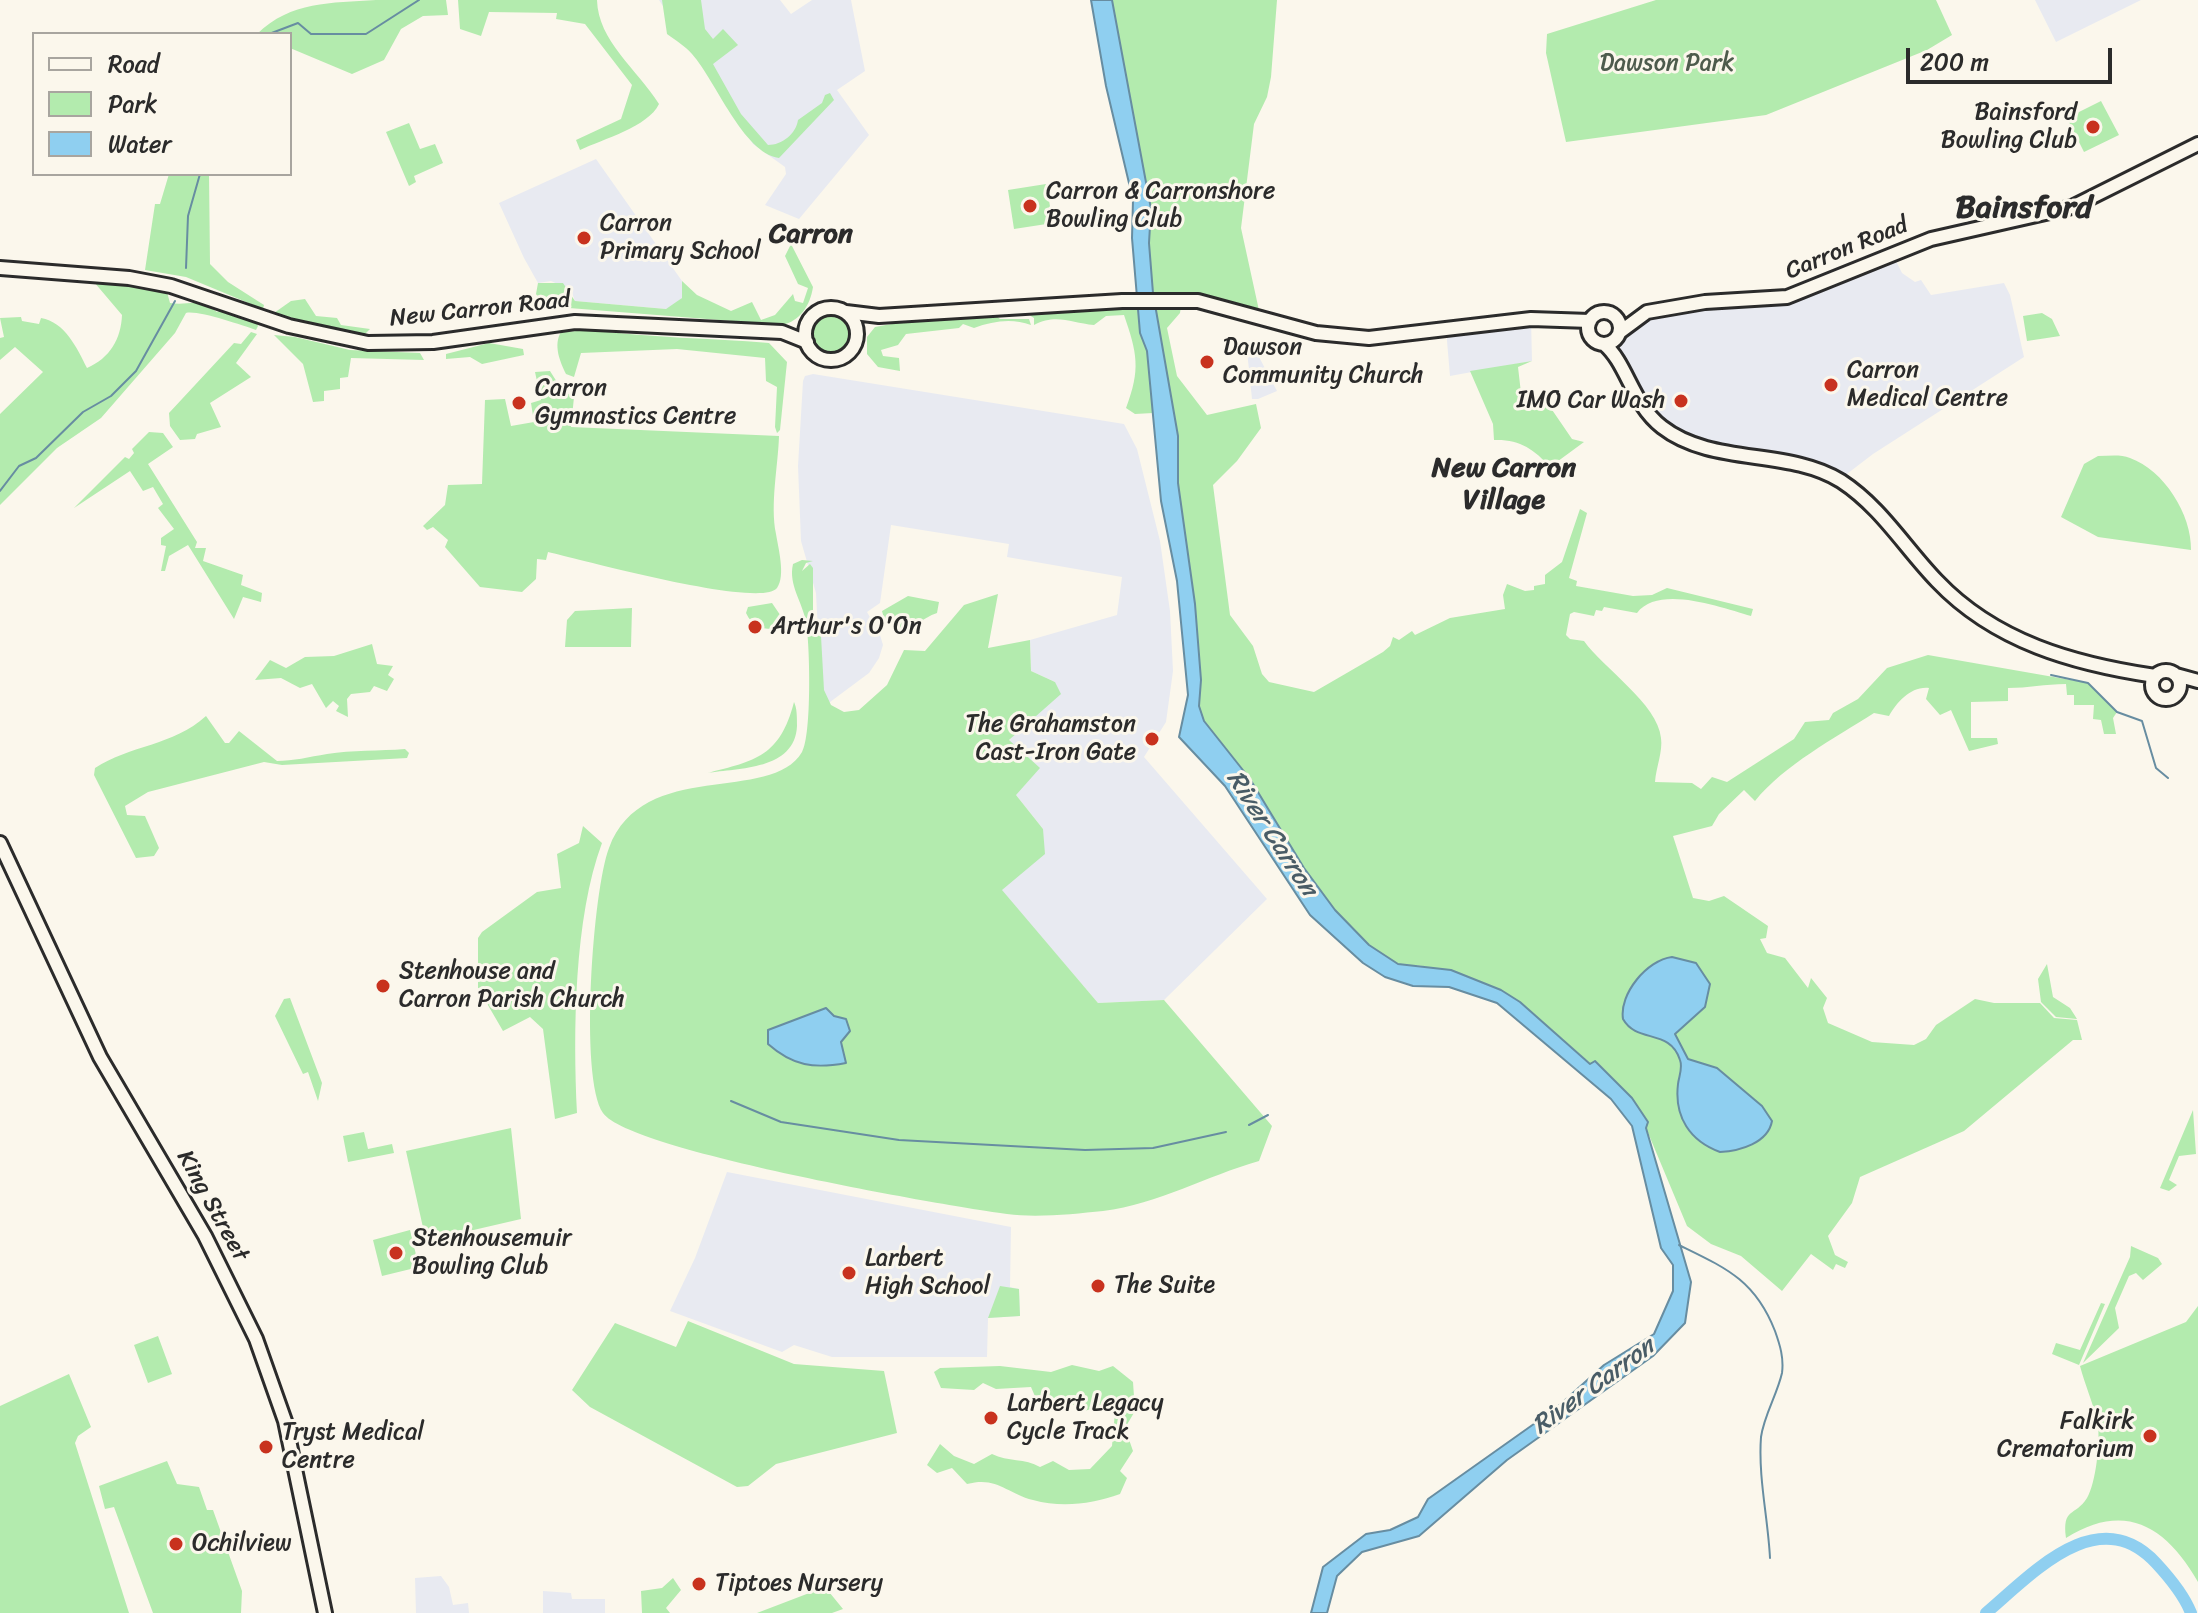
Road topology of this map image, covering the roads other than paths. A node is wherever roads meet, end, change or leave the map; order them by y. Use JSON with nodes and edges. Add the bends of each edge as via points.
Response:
{"nodes":[{"id":1,"x":2198,"y":144,"type":"edge"},
{"id":2,"x":0,"y":268,"type":"edge"},
{"id":3,"x":846,"y":312,"type":"junction"},
{"id":4,"x":879,"y":316,"type":"junction"},
{"id":5,"x":809,"y":320,"type":"junction"},
{"id":6,"x":1551,"y":321,"type":"junction"},
{"id":7,"x":1590,"y":321,"type":"junction"},
{"id":8,"x":782,"y":332,"type":"junction"},
{"id":9,"x":857,"y":334,"type":"junction"},
{"id":10,"x":1590,"y":336,"type":"junction"},
{"id":11,"x":1615,"y":338,"type":"junction"},
{"id":12,"x":807,"y":342,"type":"junction"},
{"id":13,"x":2176,"y":675,"type":"junction"},
{"id":14,"x":2153,"y":681,"type":"junction"},
{"id":15,"x":2198,"y":684,"type":"edge"},
{"id":16,"x":2179,"y":692,"type":"junction"},
{"id":17,"x":0,"y":843,"type":"edge"},
{"id":18,"x":325,"y":1613,"type":"edge"}],
"edges":[{"from":1,"to":11,"type":"main road","name":"Carron Road","via":[[2072,207],[1931,239],[1787,297],[1667,307],[1636,318]]},
{"from":2,"to":8,"type":"main road","name":"New Carron Road","via":[[171,286],[289,326],[368,343],[433,342],[575,322]]},
{"from":3,"to":4,"type":"main road"},
{"from":3,"to":5,"type":"main road","via":[[824,309]]},
{"from":3,"to":9,"type":"main road"},
{"from":4,"to":6,"type":"main road","via":[[1167,300],[1220,305],[1339,337],[1369,338]]},
{"from":4,"to":9,"type":"main road"},
{"from":5,"to":8,"type":"main road","name":"New Carron Road"},
{"from":5,"to":12,"type":"main road"},
{"from":6,"to":7,"type":"main road"},
{"from":6,"to":10,"type":"main road"},
{"from":7,"to":10,"type":"main road"},
{"from":7,"to":11,"type":"main road","via":[[1602,312],[1612,314]]},
{"from":8,"to":12,"type":"main road","name":"New Carron Road"},
{"from":9,"to":12,"type":"main road","via":[[852,349],[838,359],[820,357]]},
{"from":10,"to":11,"type":"main road"},
{"from":11,"to":14,"type":"main road","via":[[1636,398],[1661,426],[1704,445],[1789,462],[1839,480],[1872,505],[1938,583],[1997,628],[2047,652]]},
{"from":13,"to":14,"type":"main road","via":[[2165,671]]},
{"from":13,"to":15,"type":"main road"},
{"from":13,"to":16,"type":"main road"},
{"from":14,"to":16,"type":"main road","via":[[2160,698],[2174,698]]},
{"from":15,"to":16,"type":"main road"},
{"from":17,"to":18,"type":"main road","name":"King Street","via":[[100,1057],[205,1236],[256,1339],[285,1421]]}]}
